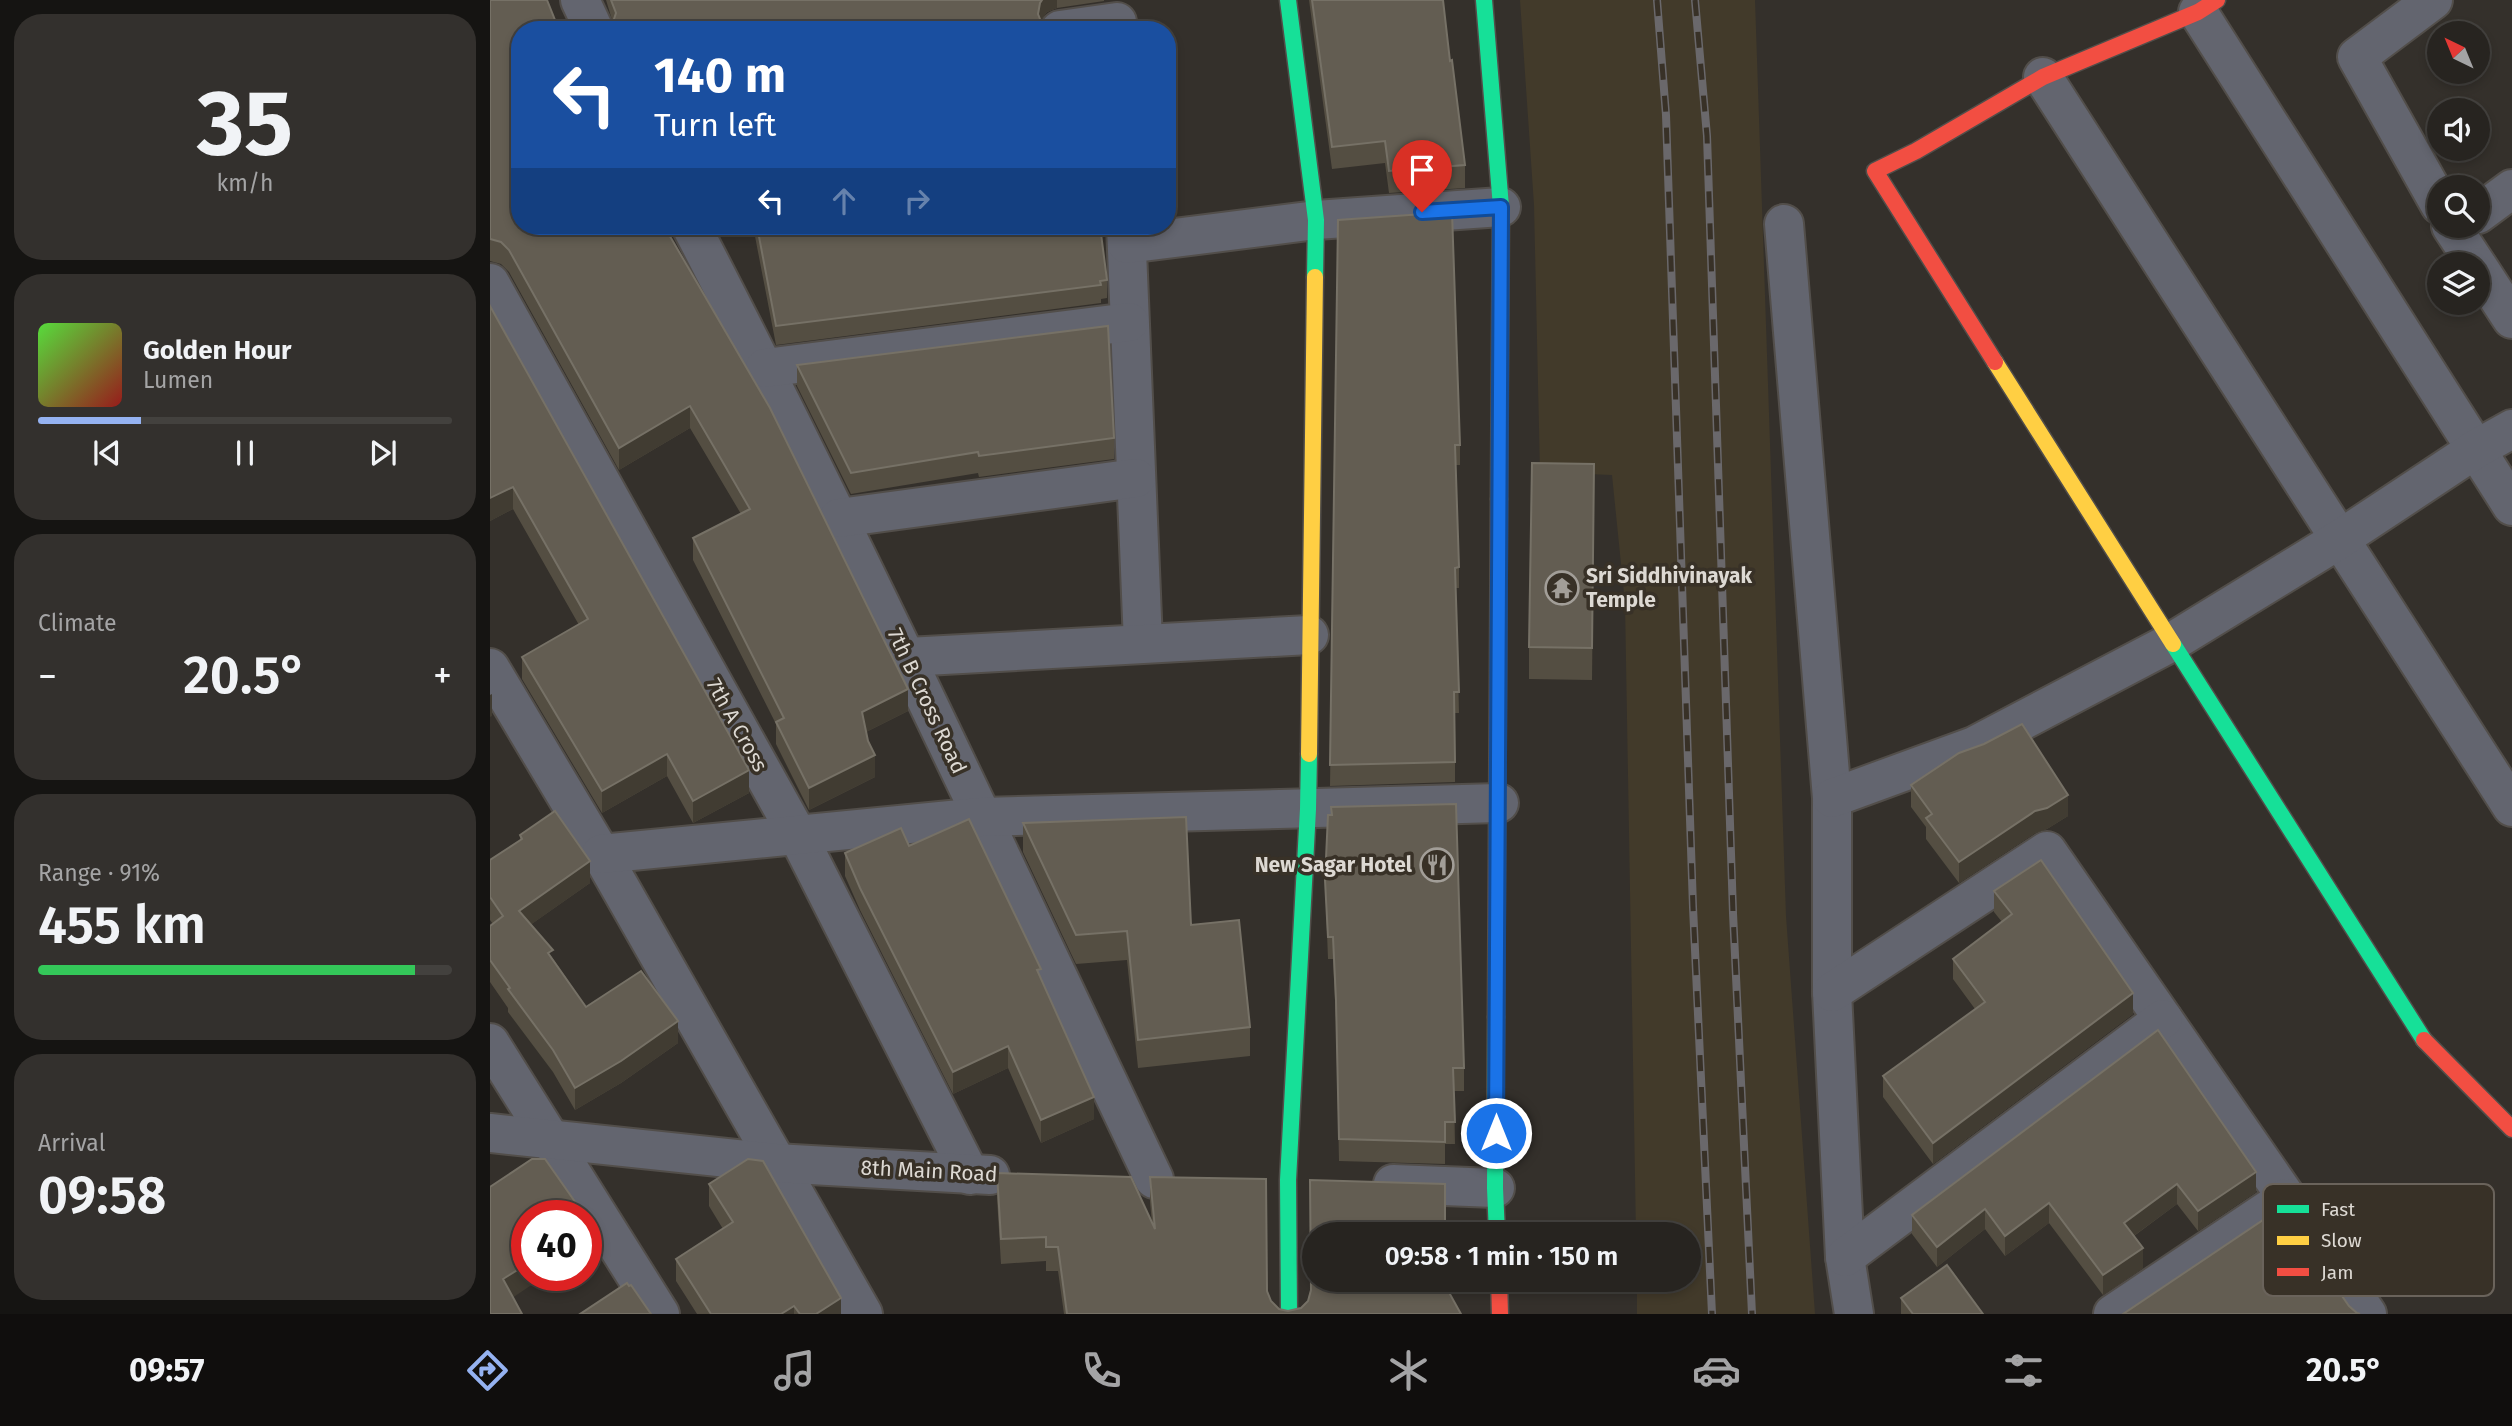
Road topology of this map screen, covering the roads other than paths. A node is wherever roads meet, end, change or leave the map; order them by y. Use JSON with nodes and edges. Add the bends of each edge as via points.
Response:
{"nodes":[{"id":1,"x":580,"y":0,"type":"edge"},
{"id":2,"x":1287,"y":0,"type":"edge"},
{"id":3,"x":1484,"y":0,"type":"edge"},
{"id":4,"x":2434,"y":0,"type":"edge"},
{"id":5,"x":2207,"y":6,"type":"edge"},
{"id":6,"x":1116,"y":17,"type":"edge"},
{"id":7,"x":590,"y":21,"type":"edge"},
{"id":8,"x":1099,"y":21,"type":"edge"},
{"id":9,"x":2043,"y":77,"type":"junction"},
{"id":10,"x":2429,"y":175,"type":"edge"},
{"id":11,"x":2512,"y":189,"type":"edge"},
{"id":12,"x":2490,"y":201,"type":"edge"},
{"id":13,"x":1501,"y":207,"type":"junction"},
{"id":14,"x":1316,"y":220,"type":"junction"},
{"id":15,"x":1784,"y":224,"type":"dead end"},
{"id":16,"x":1176,"y":231,"type":"edge"},
{"id":17,"x":696,"y":235,"type":"edge"},
{"id":18,"x":1126,"y":235,"type":"edge"},
{"id":19,"x":490,"y":283,"type":"edge"},
{"id":20,"x":2490,"y":286,"type":"edge"},
{"id":21,"x":2512,"y":319,"type":"edge"},
{"id":22,"x":1129,"y":321,"type":"junction"},
{"id":23,"x":765,"y":368,"type":"junction"},
{"id":24,"x":2512,"y":429,"type":"edge"},
{"id":25,"x":2476,"y":449,"type":"junction"},
{"id":26,"x":1136,"y":478,"type":"junction"},
{"id":27,"x":2512,"y":506,"type":"edge"},
{"id":28,"x":839,"y":518,"type":"junction"},
{"id":29,"x":2340,"y":539,"type":"junction"},
{"id":30,"x":1309,"y":635,"type":"junction"},
{"id":31,"x":2172,"y":642,"type":"junction"},
{"id":32,"x":1143,"y":643,"type":"junction"},
{"id":33,"x":907,"y":657,"type":"junction"},
{"id":34,"x":490,"y":668,"type":"edge"},
{"id":35,"x":1832,"y":798,"type":"junction"},
{"id":36,"x":1499,"y":803,"type":"junction"},
{"id":37,"x":2512,"y":807,"type":"edge"},
{"id":38,"x":1308,"y":808,"type":"junction"},
{"id":39,"x":981,"y":817,"type":"junction"},
{"id":40,"x":797,"y":834,"type":"junction"},
{"id":41,"x":601,"y":854,"type":"junction"},
{"id":42,"x":1832,"y":992,"type":"junction"},
{"id":43,"x":2163,"y":1019,"type":"junction"},
{"id":44,"x":490,"y":1043,"type":"edge"},
{"id":45,"x":2512,"y":1129,"type":"edge"},
{"id":46,"x":490,"y":1133,"type":"edge"},
{"id":47,"x":548,"y":1139,"type":"junction"},
{"id":48,"x":775,"y":1163,"type":"junction"},
{"id":49,"x":970,"y":1175,"type":"junction"},
{"id":50,"x":1023,"y":1176,"type":"edge"},
{"id":51,"x":1115,"y":1178,"type":"edge"},
{"id":52,"x":1154,"y":1180,"type":"junction"},
{"id":53,"x":1195,"y":1180,"type":"edge"},
{"id":54,"x":1248,"y":1180,"type":"edge"},
{"id":55,"x":1302,"y":1181,"type":"junction"},
{"id":56,"x":1358,"y":1183,"type":"edge"},
{"id":57,"x":2276,"y":1184,"type":"edge"},
{"id":58,"x":1496,"y":1188,"type":"junction"},
{"id":59,"x":2263,"y":1213,"type":"edge"},
{"id":60,"x":1497,"y":1222,"type":"edge"},
{"id":61,"x":1845,"y":1257,"type":"junction"},
{"id":62,"x":1499,"y":1292,"type":"edge"},
{"id":63,"x":2354,"y":1296,"type":"edge"},
{"id":64,"x":660,"y":1314,"type":"edge"},
{"id":65,"x":863,"y":1314,"type":"edge"},
{"id":66,"x":1289,"y":1314,"type":"edge"},
{"id":67,"x":1500,"y":1314,"type":"edge"},
{"id":68,"x":1854,"y":1314,"type":"edge"},
{"id":69,"x":2113,"y":1314,"type":"edge"},
{"id":70,"x":2367,"y":1314,"type":"edge"}],
"edges":[{"from":1,"to":7,"type":"street"},
{"from":2,"to":14,"type":"street"},
{"from":3,"to":13,"type":"street"},
{"from":4,"to":10,"type":"street","via":[[2357,57]]},
{"from":5,"to":9,"type":"street"},
{"from":5,"to":25,"type":"street"},
{"from":6,"to":8,"type":"street"},
{"from":9,"to":29,"type":"street"},
{"from":9,"to":31,"type":"street","via":[[1875,171]]},
{"from":11,"to":12,"type":"street"},
{"from":13,"to":14,"type":"street"},
{"from":13,"to":36,"type":"street"},
{"from":14,"to":16,"type":"street"},
{"from":14,"to":30,"type":"street"},
{"from":15,"to":35,"type":"street"},
{"from":17,"to":23,"type":"street","name":"7th B Cross Road"},
{"from":18,"to":22,"type":"street"},
{"from":19,"to":40,"type":"street","name":"7th A Cross"},
{"from":20,"to":21,"type":"street"},
{"from":22,"to":23,"type":"street"},
{"from":22,"to":26,"type":"street"},
{"from":23,"to":28,"type":"street","name":"7th B Cross Road"},
{"from":24,"to":25,"type":"street"},
{"from":25,"to":27,"type":"street"},
{"from":25,"to":29,"type":"street"},
{"from":26,"to":28,"type":"street"},
{"from":26,"to":32,"type":"street"},
{"from":28,"to":33,"type":"street","name":"7th B Cross Road"},
{"from":29,"to":31,"type":"street"},
{"from":29,"to":37,"type":"street"},
{"from":30,"to":32,"type":"street"},
{"from":30,"to":38,"type":"street"},
{"from":31,"to":35,"type":"street","via":[[1974,746]]},
{"from":31,"to":45,"type":"street","via":[[2420,1035]]},
{"from":32,"to":33,"type":"street"},
{"from":33,"to":39,"type":"street","name":"7th B Cross Road"},
{"from":34,"to":41,"type":"street"},
{"from":35,"to":42,"type":"street"},
{"from":36,"to":38,"type":"street"},
{"from":36,"to":58,"type":"street"},
{"from":38,"to":39,"type":"street"},
{"from":38,"to":55,"type":"street"},
{"from":39,"to":40,"type":"street"},
{"from":39,"to":52,"type":"street","name":"7th B Cross Road"},
{"from":40,"to":41,"type":"street"},
{"from":40,"to":49,"type":"street","name":"7th A Cross"},
{"from":41,"to":48,"type":"street"},
{"from":42,"to":43,"type":"street","via":[[2047,850]]},
{"from":42,"to":61,"type":"street"},
{"from":43,"to":57,"type":"street"},
{"from":43,"to":61,"type":"street"},
{"from":44,"to":47,"type":"street"},
{"from":46,"to":47,"type":"street","name":"8th Main Road"},
{"from":47,"to":48,"type":"street","name":"8th Main Road"},
{"from":47,"to":64,"type":"street"},
{"from":48,"to":49,"type":"street","name":"8th Main Road"},
{"from":48,"to":65,"type":"street"},
{"from":49,"to":50,"type":"street","name":"8th Main Road"},
{"from":51,"to":52,"type":"street"},
{"from":52,"to":53,"type":"street"},
{"from":54,"to":55,"type":"street"},
{"from":55,"to":66,"type":"street"},
{"from":56,"to":58,"type":"street"},
{"from":58,"to":60,"type":"street"},
{"from":59,"to":69,"type":"street"},
{"from":61,"to":68,"type":"street"},
{"from":62,"to":67,"type":"street"},
{"from":63,"to":70,"type":"street"}]}
